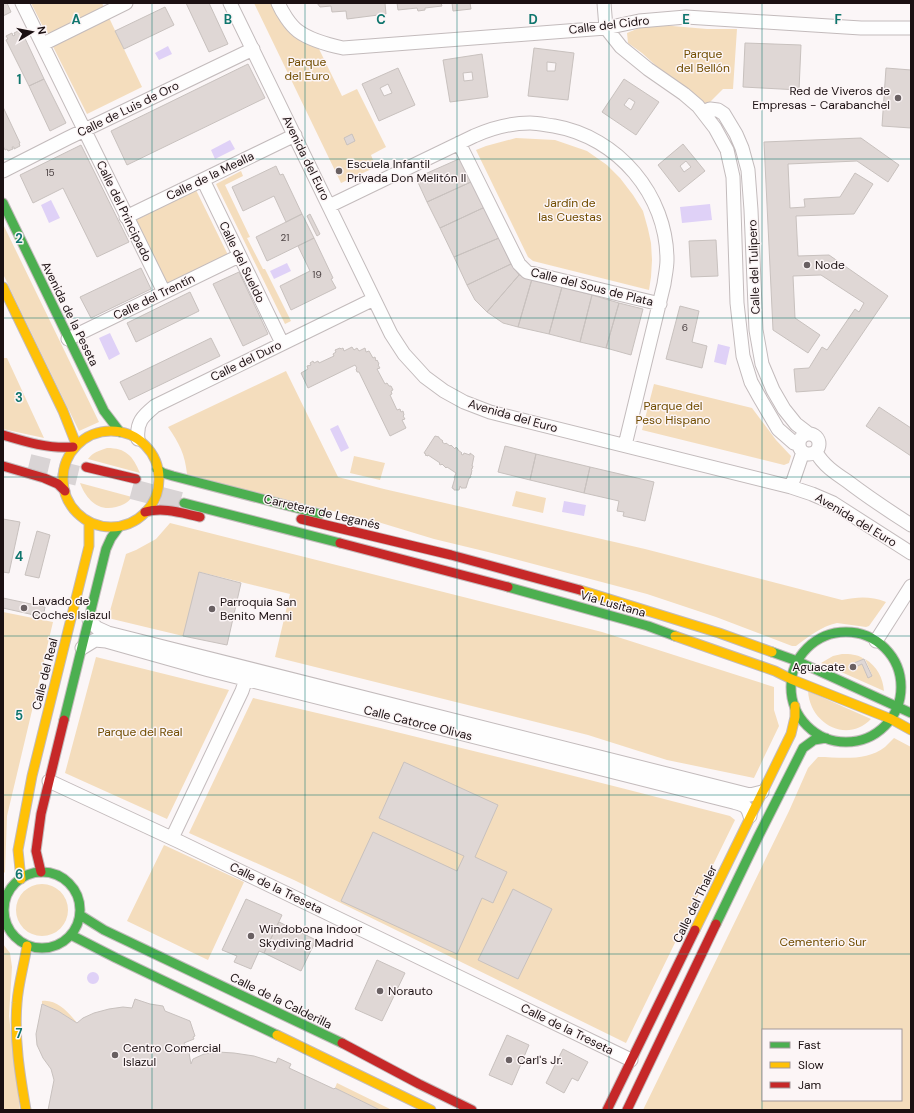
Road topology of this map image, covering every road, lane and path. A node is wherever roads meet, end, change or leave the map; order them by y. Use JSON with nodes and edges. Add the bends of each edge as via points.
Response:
{"nodes":[{"id":1,"x":22,"y":3,"type":"edge"},
{"id":2,"x":230,"y":3,"type":"edge"},
{"id":3,"x":278,"y":3,"type":"edge"},
{"id":4,"x":604,"y":3,"type":"edge"},
{"id":5,"x":120,"y":4,"type":"edge"},
{"id":6,"x":606,"y":28,"type":"junction"},
{"id":7,"x":911,"y":28,"type":"edge"},
{"id":8,"x":43,"y":44,"type":"junction"},
{"id":9,"x":253,"y":49,"type":"junction"},
{"id":10,"x":703,"y":112,"type":"junction"},
{"id":11,"x":84,"y":130,"type":"junction"},
{"id":12,"x":295,"y":135,"type":"junction"},
{"id":13,"x":459,"y":143,"type":"junction"},
{"id":14,"x":3,"y":171,"type":"edge"},
{"id":15,"x":203,"y":180,"type":"junction"},
{"id":16,"x":3,"y":203,"type":"edge"},
{"id":17,"x":329,"y":206,"type":"junction"},
{"id":18,"x":126,"y":217,"type":"junction"},
{"id":19,"x":239,"y":256,"type":"junction"},
{"id":20,"x":3,"y":287,"type":"edge"},
{"id":21,"x":164,"y":292,"type":"junction"},
{"id":22,"x":374,"y":299,"type":"junction"},
{"id":23,"x":660,"y":304,"type":"junction"},
{"id":24,"x":68,"y":339,"type":"junction"},
{"id":25,"x":282,"y":343,"type":"junction"},
{"id":26,"x":120,"y":432,"type":"junction"},
{"id":27,"x":808,"y":434,"type":"junction"},
{"id":28,"x":3,"y":435,"type":"edge"},
{"id":29,"x":138,"y":439,"type":"junction"},
{"id":30,"x":74,"y":445,"type":"junction"},
{"id":31,"x":625,"y":445,"type":"junction"},
{"id":32,"x":801,"y":449,"type":"junction"},
{"id":33,"x":816,"y":452,"type":"junction"},
{"id":34,"x":3,"y":457,"type":"edge"},
{"id":35,"x":16,"y":460,"type":"dead end"},
{"id":36,"x":3,"y":466,"type":"edge"},
{"id":37,"x":86,"y":467,"type":"tunnel mouth"},
{"id":38,"x":157,"y":469,"type":"junction"},
{"id":39,"x":136,"y":479,"type":"tunnel mouth"},
{"id":40,"x":791,"y":487,"type":"junction"},
{"id":41,"x":65,"y":491,"type":"junction"},
{"id":42,"x":184,"y":503,"type":"tunnel mouth"},
{"id":43,"x":145,"y":512,"type":"junction"},
{"id":44,"x":288,"y":516,"type":"dead end"},
{"id":45,"x":328,"y":516,"type":"dead end"},
{"id":46,"x":212,"y":520,"type":"dead end"},
{"id":47,"x":88,"y":523,"type":"junction"},
{"id":48,"x":362,"y":524,"type":"dead end"},
{"id":49,"x":911,"y":525,"type":"edge"},
{"id":50,"x":119,"y":527,"type":"junction"},
{"id":51,"x":302,"y":543,"type":"dead end"},
{"id":52,"x":911,"y":553,"type":"edge"},
{"id":53,"x":451,"y":555,"type":"junction"},
{"id":54,"x":424,"y":565,"type":"junction"},
{"id":55,"x":911,"y":586,"type":"edge"},
{"id":56,"x":90,"y":620,"type":"junction"},
{"id":57,"x":876,"y":641,"type":"junction"},
{"id":58,"x":82,"y":648,"type":"junction"},
{"id":59,"x":797,"y":661,"type":"junction"},
{"id":60,"x":246,"y":679,"type":"junction"},
{"id":61,"x":792,"y":679,"type":"junction"},
{"id":62,"x":795,"y":706,"type":"junction"},
{"id":63,"x":897,"y":706,"type":"junction"},
{"id":64,"x":911,"y":713,"type":"edge"},
{"id":65,"x":891,"y":719,"type":"junction"},
{"id":66,"x":911,"y":730,"type":"edge"},
{"id":67,"x":826,"y":738,"type":"junction"},
{"id":68,"x":49,"y":780,"type":"junction"},
{"id":69,"x":762,"y":792,"type":"junction"},
{"id":70,"x":750,"y":816,"type":"junction"},
{"id":71,"x":172,"y":838,"type":"junction"},
{"id":72,"x":41,"y":872,"type":"junction"},
{"id":73,"x":21,"y":879,"type":"junction"},
{"id":74,"x":80,"y":915,"type":"junction"},
{"id":75,"x":71,"y":935,"type":"junction"},
{"id":76,"x":27,"y":946,"type":"junction"},
{"id":77,"x":632,"y":1060,"type":"junction"},
{"id":78,"x":26,"y":1110,"type":"edge"},
{"id":79,"x":431,"y":1110,"type":"edge"},
{"id":80,"x":472,"y":1110,"type":"edge"},
{"id":81,"x":607,"y":1110,"type":"edge"},
{"id":82,"x":627,"y":1110,"type":"edge"}],
"edges":[{"from":1,"to":8,"type":"street","name":"Calle del Principado"},
{"from":2,"to":9,"type":"street","name":"Avenida del Euro"},
{"from":3,"to":6,"type":"street","name":"Calle del Cidro","via":[[283,14],[298,31],[321,42],[343,48]]},
{"from":4,"to":6,"type":"street"},
{"from":5,"to":8,"type":"street"},
{"from":6,"to":7,"type":"street","name":"Calle del Cidro","via":[[640,21],[686,17],[861,28]]},
{"from":6,"to":10,"type":"street","name":"Calle del Tulipero","via":[[621,47],[684,94]]},
{"from":8,"to":11,"type":"street","name":"Calle del Principado"},
{"from":9,"to":11,"type":"street","name":"Calle de Luis de Oro"},
{"from":9,"to":12,"type":"street","name":"Avenida del Euro"},
{"from":10,"to":27,"type":"street","name":"Calle del Tulipero","via":[[710,109],[724,114],[742,148],[748,170],[752,210],[756,330],[762,364],[784,409]]},
{"from":10,"to":32,"type":"street","name":"Calle del Tulipero","via":[[727,150],[733,177],[737,303],[743,356],[751,382],[778,429]]},
{"from":11,"to":14,"type":"street","name":"Calle de Luis de Oro"},
{"from":11,"to":18,"type":"street","name":"Calle del Principado"},
{"from":12,"to":15,"type":"street","name":"Calle de la Mealla"},
{"from":12,"to":17,"type":"street","name":"Avenida del Euro"},
{"from":13,"to":17,"type":"street"},
{"from":13,"to":23,"type":"street","name":"Calle del Sous de Plata","via":[[523,269]]},
{"from":13,"to":23,"type":"street","via":[[499,127],[531,123],[578,132],[617,154],[635,172],[647,190],[663,231],[667,260]]},
{"from":15,"to":18,"type":"street","name":"Calle de la Mealla"},
{"from":15,"to":19,"type":"street","name":"Calle del Sueldo"},
{"from":16,"to":24,"type":"street","name":"Avenida de la Peseta"},
{"from":17,"to":22,"type":"street","name":"Avenida del Euro"},
{"from":18,"to":21,"type":"street","name":"Calle del Principado"},
{"from":19,"to":21,"type":"street","name":"Calle del Trentín"},
{"from":19,"to":25,"type":"street","name":"Calle del Sueldo"},
{"from":20,"to":30,"type":"street","via":[[66,416]]},
{"from":21,"to":24,"type":"street","name":"Calle del Trentín"},
{"from":22,"to":25,"type":"street","name":"Calle del Duro"},
{"from":22,"to":31,"type":"street","name":"Avenida del Euro","via":[[404,354],[425,377],[444,391],[490,412]]},
{"from":23,"to":31,"type":"street"},
{"from":24,"to":26,"type":"street","name":"Avenida de la Peseta","via":[[104,411]]},
{"from":25,"to":29,"type":"street","name":"Calle del Duro","via":[[155,406],[138,424]]},
{"from":26,"to":29,"type":"street"},
{"from":26,"to":30,"type":"street","via":[[101,431]]},
{"from":27,"to":32,"type":"street","via":[[802,438]]},
{"from":27,"to":33,"type":"street","via":[[813,434],[819,440]]},
{"from":28,"to":30,"type":"street","via":[[52,447],[64,448]]},
{"from":29,"to":38,"type":"street","via":[[151,452]]},
{"from":30,"to":41,"type":"street","via":[[65,467]]},
{"from":31,"to":40,"type":"street","name":"Avenida del Euro"},
{"from":32,"to":33,"type":"street","via":[[810,455]]},
{"from":32,"to":40,"type":"street"},
{"from":33,"to":49,"type":"street","via":[[827,466]]},
{"from":34,"to":35,"type":"street"},
{"from":36,"to":41,"type":"street","via":[[44,478],[58,484]]},
{"from":37,"to":39,"type":"street"},
{"from":38,"to":43,"type":"street","via":[[156,491]]},
{"from":38,"to":45,"type":"street","via":[[173,476]]},
{"from":40,"to":52,"type":"street","name":"Avenida del Euro","via":[[833,503]]},
{"from":41,"to":47,"type":"street","via":[[68,500]]},
{"from":42,"to":54,"type":"street","name":"Carretera de Leganés"},
{"from":43,"to":46,"type":"street","via":[[165,509]]},
{"from":43,"to":50,"type":"street"},
{"from":44,"to":53,"type":"street","name":"Carretera de Leganés"},
{"from":47,"to":50,"type":"street","via":[[104,528]]},
{"from":47,"to":73,"type":"street","name":"Calle del Real","via":[[88,546],[32,776],[20,837],[18,850]]},
{"from":48,"to":53,"type":"street","via":[[432,544]]},
{"from":50,"to":56,"type":"street","via":[[106,549]]},
{"from":51,"to":54,"type":"street","via":[[386,563]]},
{"from":53,"to":59,"type":"street","name":"Vía Lusitana","via":[[647,610]]},
{"from":54,"to":61,"type":"street","name":"Vía Lusitana","via":[[648,626]]},
{"from":55,"to":57,"type":"street"},
{"from":56,"to":58,"type":"street"},
{"from":56,"to":69,"type":"street","name":"Calle Catorce Olivas","via":[[97,628],[123,637],[750,795]]},
{"from":57,"to":59,"type":"street","via":[[862,634],[846,632],[828,635],[813,643]]},
{"from":57,"to":63,"type":"street","via":[[890,654],[898,671],[900,689]]},
{"from":58,"to":60,"type":"street","name":"Calle Catorce Olivas","via":[[95,640],[106,641]]},
{"from":58,"to":68,"type":"street"},
{"from":59,"to":61,"type":"street"},
{"from":59,"to":63,"type":"street","name":"Vía Lusitana"},
{"from":60,"to":70,"type":"street","name":"Calle Catorce Olivas","via":[[733,802],[744,805]]},
{"from":60,"to":71,"type":"street"},
{"from":61,"to":62,"type":"street"},
{"from":61,"to":65,"type":"street","name":"Vía Lusitana"},
{"from":62,"to":67,"type":"street","via":[[806,726]]},
{"from":62,"to":69,"type":"street","name":"Calle del Thaler","via":[[792,734]]},
{"from":63,"to":64,"type":"street"},
{"from":63,"to":65,"type":"street"},
{"from":65,"to":66,"type":"street"},
{"from":65,"to":67,"type":"street","via":[[880,730],[862,739],[846,742]]},
{"from":67,"to":82,"type":"street","via":[[810,741],[803,748]]},
{"from":68,"to":71,"type":"street","name":"Calle de la Treseta"},
{"from":68,"to":72,"type":"street","via":[[36,851]]},
{"from":69,"to":70,"type":"street","name":"Calle del Thaler"},
{"from":70,"to":77,"type":"street","name":"Calle del Thaler"},
{"from":71,"to":77,"type":"street","name":"Calle de la Treseta"},
{"from":72,"to":73,"type":"street"},
{"from":72,"to":74,"type":"street","via":[[57,876],[70,885],[78,899]]},
{"from":73,"to":76,"type":"street","via":[[9,890],[4,906],[6,922],[14,936]]},
{"from":74,"to":75,"type":"street"},
{"from":74,"to":80,"type":"street","name":"Calle de la Calderilla","via":[[104,930],[352,1048]]},
{"from":75,"to":76,"type":"street","via":[[58,945],[43,949]]},
{"from":75,"to":79,"type":"street"},
{"from":76,"to":78,"type":"street","via":[[18,1002],[17,1034]]},
{"from":77,"to":81,"type":"street","name":"Calle del Thaler"}]}
